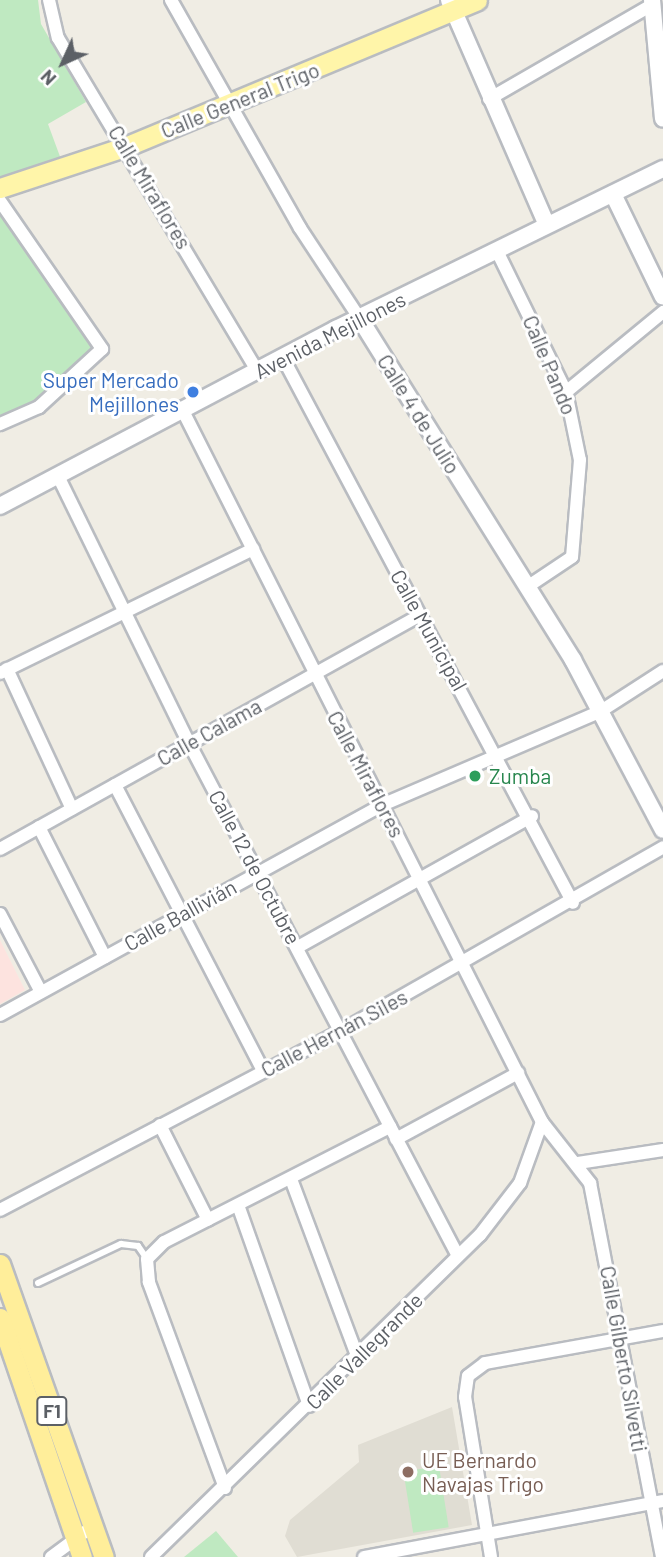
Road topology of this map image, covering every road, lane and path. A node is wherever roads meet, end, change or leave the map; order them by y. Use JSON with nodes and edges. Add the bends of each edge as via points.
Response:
{"nodes":[{"id":1,"x":49,"y":0,"type":"edge"},
{"id":2,"x":171,"y":0,"type":"edge"},
{"id":3,"x":477,"y":0,"type":"edge"},
{"id":4,"x":652,"y":2,"type":"edge"},
{"id":5,"x":451,"y":5,"type":"edge"},
{"id":6,"x":489,"y":99,"type":"junction"},
{"id":7,"x":234,"y":104,"type":"junction"},
{"id":8,"x":663,"y":118,"type":"edge"},
{"id":9,"x":127,"y":146,"type":"junction"},
{"id":10,"x":663,"y":169,"type":"edge"},
{"id":11,"x":0,"y":188,"type":"edge"},
{"id":12,"x":612,"y":194,"type":"junction"},
{"id":13,"x":0,"y":201,"type":"edge"},
{"id":14,"x":547,"y":225,"type":"junction"},
{"id":15,"x":497,"y":251,"type":"junction"},
{"id":16,"x":663,"y":297,"type":"edge"},
{"id":17,"x":663,"y":312,"type":"edge"},
{"id":18,"x":360,"y":319,"type":"junction"},
{"id":19,"x":284,"y":358,"type":"junction"},
{"id":20,"x":258,"y":372,"type":"junction"},
{"id":21,"x":566,"y":392,"type":"junction"},
{"id":22,"x":183,"y":411,"type":"junction"},
{"id":23,"x":0,"y":424,"type":"edge"},
{"id":24,"x":58,"y":476,"type":"junction"},
{"id":25,"x":0,"y":506,"type":"edge"},
{"id":26,"x":253,"y":549,"type":"junction"},
{"id":27,"x":527,"y":587,"type":"junction"},
{"id":28,"x":126,"y":611,"type":"junction"},
{"id":29,"x":419,"y":616,"type":"junction"},
{"id":30,"x":4,"y":671,"type":"edge"},
{"id":31,"x":663,"y":671,"type":"edge"},
{"id":32,"x":314,"y":675,"type":"junction"},
{"id":33,"x":601,"y":711,"type":"junction"},
{"id":34,"x":189,"y":743,"type":"junction"},
{"id":35,"x":500,"y":757,"type":"junction"},
{"id":36,"x":115,"y":785,"type":"junction"},
{"id":37,"x":382,"y":805,"type":"junction"},
{"id":38,"x":72,"y":809,"type":"junction"},
{"id":39,"x":532,"y":816,"type":"junction"},
{"id":40,"x":39,"y":827,"type":"junction"},
{"id":41,"x":663,"y":830,"type":"edge"},
{"id":42,"x":663,"y":847,"type":"edge"},
{"id":43,"x":0,"y":849,"type":"edge"},
{"id":44,"x":256,"y":873,"type":"junction"},
{"id":45,"x":421,"y":880,"type":"junction"},
{"id":46,"x":573,"y":904,"type":"junction"},
{"id":47,"x":0,"y":914,"type":"edge"},
{"id":48,"x":183,"y":914,"type":"junction"},
{"id":49,"x":298,"y":947,"type":"junction"},
{"id":50,"x":105,"y":957,"type":"junction"},
{"id":51,"x":462,"y":963,"type":"junction"},
{"id":52,"x":41,"y":992,"type":"junction"},
{"id":53,"x":0,"y":1015,"type":"edge"},
{"id":54,"x":341,"y":1031,"type":"junction"},
{"id":55,"x":263,"y":1071,"type":"junction"},
{"id":56,"x":518,"y":1073,"type":"junction"},
{"id":57,"x":542,"y":1122,"type":"junction"},
{"id":58,"x":160,"y":1125,"type":"junction"},
{"id":59,"x":390,"y":1127,"type":"junction"},
{"id":60,"x":553,"y":1135,"type":"joint"},
{"id":61,"x":397,"y":1139,"type":"junction"},
{"id":62,"x":663,"y":1150,"type":"edge"},
{"id":63,"x":578,"y":1163,"type":"junction"},
{"id":64,"x":290,"y":1179,"type":"junction"},
{"id":65,"x":238,"y":1205,"type":"junction"},
{"id":66,"x":0,"y":1210,"type":"edge"},
{"id":67,"x":208,"y":1220,"type":"junction"},
{"id":68,"x":458,"y":1256,"type":"junction"},
{"id":69,"x":148,"y":1259,"type":"junction"},
{"id":70,"x":0,"y":1264,"type":"edge"},
{"id":71,"x":38,"y":1283,"type":"dead end"},
{"id":72,"x":0,"y":1318,"type":"edge"},
{"id":73,"x":663,"y":1331,"type":"edge"},
{"id":74,"x":620,"y":1340,"type":"junction"},
{"id":75,"x":359,"y":1358,"type":"junction"},
{"id":76,"x":309,"y":1406,"type":"junction"},
{"id":77,"x":225,"y":1489,"type":"junction"},
{"id":78,"x":657,"y":1502,"type":"edge"},
{"id":79,"x":93,"y":1526,"type":"junction"},
{"id":80,"x":487,"y":1533,"type":"junction"},
{"id":81,"x":76,"y":1537,"type":"junction"},
{"id":82,"x":51,"y":1557,"type":"edge"},
{"id":83,"x":82,"y":1557,"type":"edge"},
{"id":84,"x":104,"y":1557,"type":"edge"},
{"id":85,"x":152,"y":1557,"type":"edge"},
{"id":86,"x":364,"y":1557,"type":"edge"},
{"id":87,"x":491,"y":1557,"type":"edge"},
{"id":88,"x":662,"y":1557,"type":"edge"}],
"edges":[{"from":1,"to":9,"type":"street","name":"Calle Miraflores","via":[[58,38]]},
{"from":2,"to":7,"type":"street","name":"Calle 4 de Julio"},
{"from":3,"to":5,"type":"main road","name":"Calle General Trigo"},
{"from":4,"to":6,"type":"street"},
{"from":4,"to":8,"type":"street"},
{"from":5,"to":6,"type":"street"},
{"from":5,"to":7,"type":"main road","name":"Calle General Trigo"},
{"from":6,"to":14,"type":"street"},
{"from":7,"to":9,"type":"main road","name":"Calle General Trigo"},
{"from":7,"to":18,"type":"street","name":"Calle 4 de Julio","via":[[300,228]]},
{"from":9,"to":11,"type":"main road","name":"Calle General Trigo"},
{"from":9,"to":20,"type":"street","name":"Calle Miraflores"},
{"from":10,"to":12,"type":"street","name":"Avenida Mejillones"},
{"from":12,"to":14,"type":"street","name":"Avenida Mejillones"},
{"from":12,"to":16,"type":"street"},
{"from":13,"to":23,"type":"street","via":[[102,349],[39,407]]},
{"from":14,"to":15,"type":"street","name":"Avenida Mejillones"},
{"from":15,"to":18,"type":"street","name":"Avenida Mejillones"},
{"from":15,"to":21,"type":"street","name":"Calle Pando"},
{"from":17,"to":21,"type":"street"},
{"from":18,"to":19,"type":"street","name":"Avenida Mejillones"},
{"from":18,"to":27,"type":"street","name":"Calle 4 de Julio"},
{"from":19,"to":20,"type":"street","name":"Avenida Mejillones"},
{"from":19,"to":29,"type":"street","name":"Calle Municipal"},
{"from":20,"to":22,"type":"street","name":"Avenida Mejillones"},
{"from":21,"to":27,"type":"street","name":"Calle Pando","via":[[580,460],[577,534],[572,557]]},
{"from":22,"to":24,"type":"street","name":"Avenida Mejillones"},
{"from":22,"to":26,"type":"street","name":"Calle Miraflores"},
{"from":24,"to":25,"type":"street","name":"Avenida Mejillones"},
{"from":24,"to":28,"type":"street","name":"Calle 12 de Octubre"},
{"from":26,"to":28,"type":"street"},
{"from":26,"to":32,"type":"street","name":"Calle Miraflores"},
{"from":27,"to":33,"type":"street","name":"Calle 4 de Julio"},
{"from":28,"to":30,"type":"street"},
{"from":28,"to":34,"type":"street","name":"Calle 12 de Octubre"},
{"from":29,"to":32,"type":"street","name":"Calle Calama"},
{"from":29,"to":35,"type":"street","name":"Calle Municipal"},
{"from":30,"to":38,"type":"street"},
{"from":31,"to":33,"type":"street","name":"Calle Ballivián"},
{"from":32,"to":34,"type":"street","name":"Calle Calama"},
{"from":32,"to":37,"type":"street","name":"Calle Miraflores"},
{"from":33,"to":35,"type":"street","name":"Calle Ballivián"},
{"from":33,"to":41,"type":"street","name":"Calle 4 de Julio"},
{"from":34,"to":36,"type":"street","name":"Calle Calama"},
{"from":34,"to":44,"type":"street","name":"Calle 12 de Octubre"},
{"from":35,"to":37,"type":"street","name":"Calle Ballivián"},
{"from":35,"to":39,"type":"street","name":"Calle Municipal"},
{"from":36,"to":38,"type":"street","name":"Calle Calama"},
{"from":36,"to":48,"type":"street"},
{"from":37,"to":44,"type":"street","name":"Calle Ballivián"},
{"from":37,"to":45,"type":"street","name":"Calle Miraflores"},
{"from":38,"to":40,"type":"street","name":"Calle Calama"},
{"from":39,"to":45,"type":"street"},
{"from":39,"to":46,"type":"street","name":"Calle Municipal"},
{"from":40,"to":43,"type":"street","name":"Calle Calama"},
{"from":40,"to":50,"type":"street"},
{"from":42,"to":46,"type":"street","name":"Calle Hernán Siles"},
{"from":44,"to":48,"type":"street","name":"Calle Ballivián"},
{"from":44,"to":49,"type":"street","name":"Calle 12 de Octubre"},
{"from":45,"to":49,"type":"street"},
{"from":45,"to":51,"type":"street","name":"Calle Miraflores"},
{"from":46,"to":51,"type":"street","name":"Calle Hernán Siles"},
{"from":47,"to":52,"type":"street"},
{"from":48,"to":50,"type":"street","name":"Calle Ballivián"},
{"from":48,"to":55,"type":"street"},
{"from":49,"to":54,"type":"street","name":"Calle 12 de Octubre"},
{"from":50,"to":52,"type":"street","name":"Calle Ballivián"},
{"from":51,"to":54,"type":"street","name":"Calle Hernán Siles"},
{"from":51,"to":56,"type":"street","name":"Calle Miraflores"},
{"from":52,"to":53,"type":"street","name":"Calle Ballivián"},
{"from":54,"to":55,"type":"street","name":"Calle Hernán Siles"},
{"from":54,"to":59,"type":"street","name":"Calle 12 de Octubre"},
{"from":55,"to":58,"type":"street","name":"Calle Hernán Siles"},
{"from":56,"to":57,"type":"street","name":"Calle Miraflores"},
{"from":56,"to":61,"type":"street"},
{"from":57,"to":60,"type":"street","name":"Calle Miraflores"},
{"from":57,"to":68,"type":"street","name":"Calle Vallegrande","via":[[520,1183]]},
{"from":58,"to":66,"type":"street","name":"Calle Hernán Siles"},
{"from":58,"to":67,"type":"street"},
{"from":59,"to":61,"type":"street","name":"Calle 12 de Octubre"},
{"from":59,"to":64,"type":"street"},
{"from":60,"to":63,"type":"street","name":"Calle Gilberto Silvetti"},
{"from":61,"to":68,"type":"street","name":"Calle 12 de Octubre"},
{"from":62,"to":63,"type":"street"},
{"from":63,"to":74,"type":"street","name":"Calle Gilberto Silvetti","via":[[597,1206]]},
{"from":64,"to":65,"type":"street"},
{"from":64,"to":75,"type":"street"},
{"from":65,"to":67,"type":"street"},
{"from":65,"to":76,"type":"street"},
{"from":67,"to":69,"type":"street","via":[[164,1242]]},
{"from":68,"to":75,"type":"street","name":"Calle Vallegrande"},
{"from":69,"to":71,"type":"lane","via":[[138,1246],[121,1244]]},
{"from":69,"to":77,"type":"street","via":[[149,1282]]},
{"from":70,"to":79,"type":"highway","number":"F1"},
{"from":72,"to":81,"type":"highway","number":"F1"},
{"from":73,"to":74,"type":"street"},
{"from":74,"to":78,"type":"street","name":"Calle Gilberto Silvetti"},
{"from":74,"to":80,"type":"street","via":[[485,1363],[468,1376]]},
{"from":75,"to":76,"type":"street","name":"Calle Vallegrande"},
{"from":76,"to":77,"type":"street","name":"Calle Vallegrande"},
{"from":77,"to":85,"type":"street","name":"Calle Vallegrande"},
{"from":78,"to":80,"type":"street"},
{"from":78,"to":88,"type":"street","name":"Calle Gilberto Silvetti"},
{"from":79,"to":81,"type":"street"},
{"from":79,"to":84,"type":"highway","number":"F1"},
{"from":80,"to":86,"type":"street"},
{"from":80,"to":87,"type":"street"},
{"from":81,"to":82,"type":"street"},
{"from":81,"to":83,"type":"highway","number":"F1"}]}
